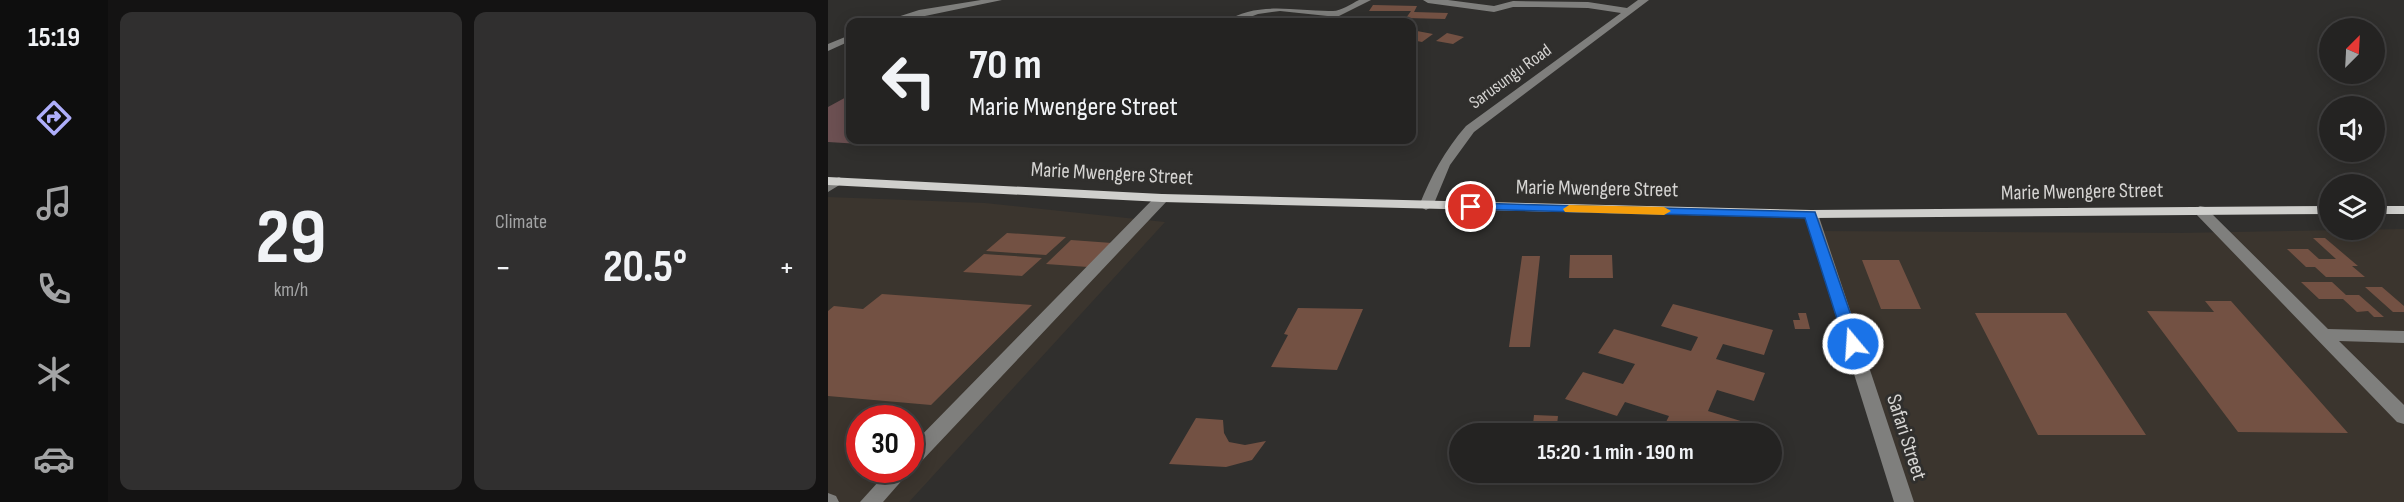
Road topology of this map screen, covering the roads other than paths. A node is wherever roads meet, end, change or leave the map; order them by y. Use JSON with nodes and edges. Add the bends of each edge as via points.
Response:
{"nodes":[{"id":1,"x":996,"y":0,"type":"edge"},
{"id":2,"x":1366,"y":0,"type":"edge"},
{"id":3,"x":1428,"y":0,"type":"edge"},
{"id":4,"x":1644,"y":0,"type":"edge"},
{"id":5,"x":1599,"y":3,"type":"edge"},
{"id":6,"x":1630,"y":11,"type":"junction"},
{"id":7,"x":901,"y":18,"type":"edge"},
{"id":8,"x":1240,"y":18,"type":"edge"},
{"id":9,"x":1336,"y":18,"type":"edge"},
{"id":10,"x":846,"y":40,"type":"edge"},
{"id":11,"x":828,"y":48,"type":"edge"},
{"id":12,"x":832,"y":183,"type":"edge"},
{"id":13,"x":1161,"y":198,"type":"junction"},
{"id":14,"x":1426,"y":206,"type":"junction"},
{"id":15,"x":2200,"y":210,"type":"junction"},
{"id":16,"x":2319,"y":210,"type":"edge"},
{"id":17,"x":2385,"y":210,"type":"edge"},
{"id":18,"x":2404,"y":210,"type":"edge"},
{"id":19,"x":1811,"y":214,"type":"junction"},
{"id":20,"x":2323,"y":335,"type":"junction"},
{"id":21,"x":2404,"y":337,"type":"edge"},
{"id":22,"x":2404,"y":417,"type":"edge"},
{"id":23,"x":924,"y":445,"type":"edge"},
{"id":24,"x":889,"y":483,"type":"edge"},
{"id":25,"x":870,"y":502,"type":"edge"},
{"id":26,"x":1904,"y":502,"type":"edge"}],
"edges":[{"from":1,"to":7,"type":"street"},
{"from":2,"to":9,"type":"street"},
{"from":3,"to":5,"type":"street","via":[[1494,9],[1513,4]]},
{"from":4,"to":6,"type":"street","name":"Sarusungu Road"},
{"from":5,"to":6,"type":"street"},
{"from":6,"to":14,"type":"street","name":"Sarusungu Road","via":[[1470,129],[1440,168]]},
{"from":8,"to":9,"type":"street","via":[[1280,8]]},
{"from":10,"to":11,"type":"street"},
{"from":12,"to":13,"type":"main road","name":"Marie Mwengere Street"},
{"from":13,"to":14,"type":"main road","name":"Marie Mwengere Street"},
{"from":13,"to":23,"type":"street"},
{"from":14,"to":19,"type":"main road","name":"Marie Mwengere Street"},
{"from":15,"to":16,"type":"main road","name":"Marie Mwengere Street"},
{"from":15,"to":19,"type":"main road","name":"Marie Mwengere Street"},
{"from":15,"to":20,"type":"street"},
{"from":17,"to":18,"type":"main road"},
{"from":19,"to":26,"type":"street","name":"Safari Street"},
{"from":20,"to":21,"type":"street"},
{"from":20,"to":22,"type":"street"},
{"from":24,"to":25,"type":"street"}]}
